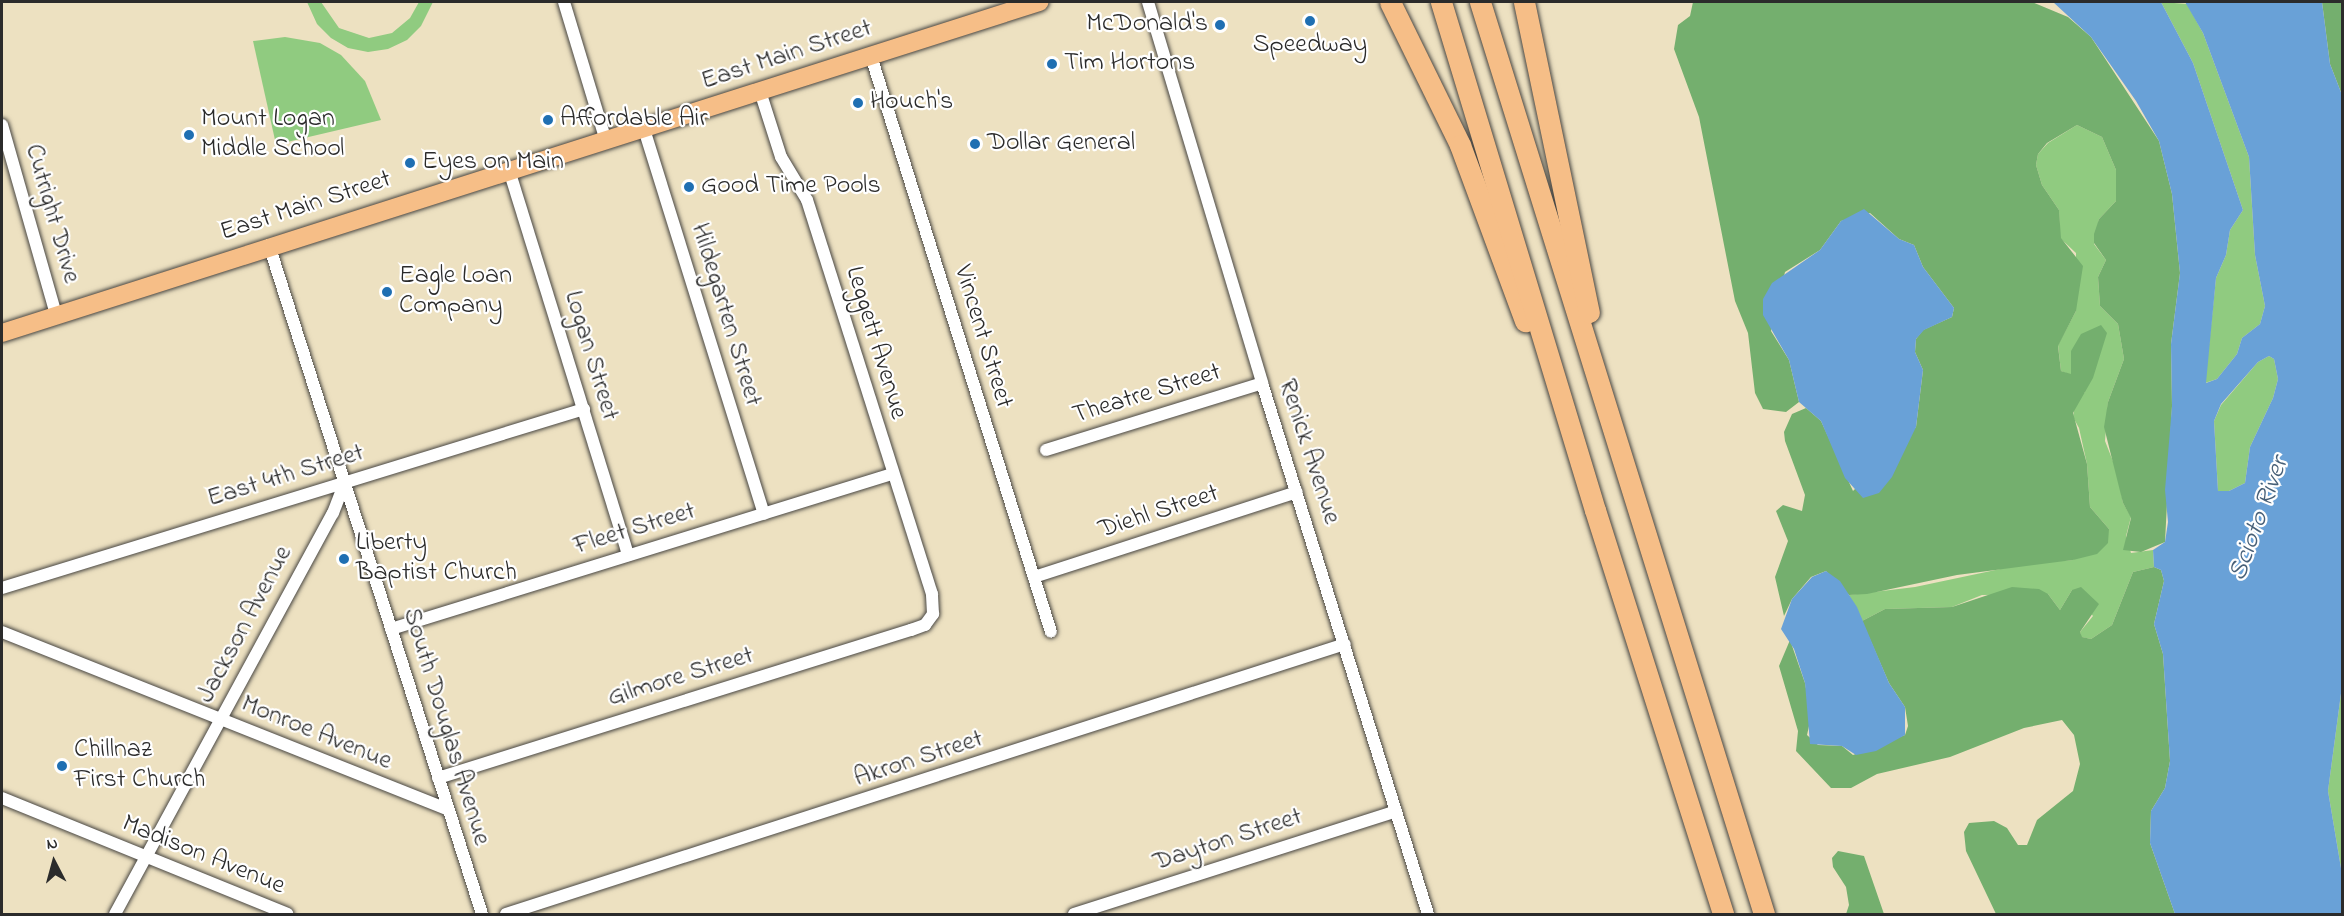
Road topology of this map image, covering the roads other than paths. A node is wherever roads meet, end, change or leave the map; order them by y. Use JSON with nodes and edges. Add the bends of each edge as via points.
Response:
{"nodes":[{"id":1,"x":564,"y":2,"type":"edge"},
{"id":2,"x":1039,"y":2,"type":"edge"},
{"id":3,"x":1148,"y":2,"type":"edge"},
{"id":4,"x":1390,"y":2,"type":"edge"},
{"id":5,"x":1441,"y":2,"type":"edge"},
{"id":6,"x":1480,"y":2,"type":"edge"},
{"id":7,"x":1524,"y":2,"type":"edge"},
{"id":8,"x":871,"y":56,"type":"junction"},
{"id":9,"x":760,"y":91,"type":"junction"},
{"id":10,"x":2,"y":125,"type":"edge"},
{"id":11,"x":644,"y":129,"type":"junction"},
{"id":12,"x":606,"y":141,"type":"junction"},
{"id":13,"x":509,"y":170,"type":"junction"},
{"id":14,"x":269,"y":245,"type":"junction"},
{"id":15,"x":56,"y":315,"type":"junction"},
{"id":16,"x":2,"y":333,"type":"edge"},
{"id":17,"x":1262,"y":383,"type":"junction"},
{"id":18,"x":584,"y":409,"type":"junction"},
{"id":19,"x":1046,"y":450,"type":"dead end"},
{"id":20,"x":892,"y":474,"type":"junction"},
{"id":21,"x":1629,"y":479,"type":"junction"},
{"id":22,"x":345,"y":482,"type":"junction"},
{"id":23,"x":1297,"y":492,"type":"junction"},
{"id":24,"x":1595,"y":510,"type":"junction"},
{"id":25,"x":764,"y":514,"type":"junction"},
{"id":26,"x":628,"y":555,"type":"junction"},
{"id":27,"x":1034,"y":577,"type":"junction"},
{"id":28,"x":2,"y":588,"type":"edge"},
{"id":29,"x":933,"y":614,"type":"joint"},
{"id":30,"x":391,"y":629,"type":"junction"},
{"id":31,"x":2,"y":632,"type":"edge"},
{"id":32,"x":1051,"y":632,"type":"dead end"},
{"id":33,"x":1346,"y":644,"type":"junction"},
{"id":34,"x":221,"y":720,"type":"junction"},
{"id":35,"x":438,"y":778,"type":"junction"},
{"id":36,"x":2,"y":798,"type":"edge"},
{"id":37,"x":447,"y":809,"type":"junction"},
{"id":38,"x":1396,"y":812,"type":"junction"},
{"id":39,"x":146,"y":858,"type":"junction"},
{"id":40,"x":115,"y":915,"type":"edge"},
{"id":41,"x":287,"y":915,"type":"edge"},
{"id":42,"x":482,"y":915,"type":"edge"},
{"id":43,"x":506,"y":915,"type":"edge"},
{"id":44,"x":1074,"y":915,"type":"edge"},
{"id":45,"x":1428,"y":915,"type":"edge"},
{"id":46,"x":1723,"y":915,"type":"edge"},
{"id":47,"x":1764,"y":915,"type":"edge"}],
"edges":[{"from":1,"to":12,"type":"street"},
{"from":2,"to":8,"type":"main road","name":"East Main Street"},
{"from":3,"to":17,"type":"street","name":"Renick Avenue"},
{"from":4,"to":24,"type":"highway","via":[[1460,145]]},
{"from":5,"to":24,"type":"highway"},
{"from":6,"to":21,"type":"highway"},
{"from":7,"to":21,"type":"highway","via":[[1578,266]]},
{"from":8,"to":9,"type":"main road","name":"East Main Street"},
{"from":8,"to":27,"type":"street","name":"Vincent Street"},
{"from":9,"to":11,"type":"main road","name":"East Main Street"},
{"from":9,"to":20,"type":"street","name":"Leggett Avenue","via":[[781,156],[804,190]]},
{"from":10,"to":15,"type":"street","name":"Cutright Drive"},
{"from":11,"to":12,"type":"main road","name":"East Main Street"},
{"from":11,"to":25,"type":"street","name":"Hildegarten Street"},
{"from":12,"to":13,"type":"main road","name":"East Main Street"},
{"from":13,"to":14,"type":"main road","name":"East Main Street"},
{"from":13,"to":18,"type":"street","name":"Logan Street"},
{"from":14,"to":15,"type":"main road","name":"East Main Street"},
{"from":14,"to":22,"type":"street","name":"South Douglas Avenue"},
{"from":15,"to":16,"type":"main road","name":"East Main Street"},
{"from":17,"to":19,"type":"street","name":"Theatre Street"},
{"from":17,"to":23,"type":"street","name":"Renick Avenue"},
{"from":18,"to":22,"type":"street","name":"East 4th Street"},
{"from":18,"to":26,"type":"street","name":"Logan Street"},
{"from":20,"to":25,"type":"street","name":"Fleet Street"},
{"from":20,"to":29,"type":"street","name":"Leggett Avenue","via":[[932,594]]},
{"from":21,"to":47,"type":"highway"},
{"from":22,"to":28,"type":"street","name":"East 4th Street"},
{"from":22,"to":30,"type":"street","name":"South Douglas Avenue"},
{"from":22,"to":34,"type":"street","name":"Jackson Avenue","via":[[333,513]]},
{"from":23,"to":27,"type":"street","name":"Diehl Street"},
{"from":23,"to":33,"type":"street","name":"Renick Avenue"},
{"from":24,"to":46,"type":"highway"},
{"from":25,"to":26,"type":"street","name":"Fleet Street"},
{"from":26,"to":30,"type":"street","name":"Fleet Street"},
{"from":27,"to":32,"type":"street","name":"Vincent Street"},
{"from":29,"to":35,"type":"street","name":"Gilmore Street","via":[[925,625],[911,630]]},
{"from":30,"to":35,"type":"street","name":"South Douglas Avenue"},
{"from":31,"to":34,"type":"street","name":"Monroe Avenue"},
{"from":33,"to":38,"type":"street","name":"Renick Avenue"},
{"from":33,"to":43,"type":"street","name":"Akron Street"},
{"from":34,"to":37,"type":"street","name":"Monroe Avenue"},
{"from":34,"to":39,"type":"street","name":"Jackson Avenue"},
{"from":35,"to":37,"type":"street","name":"South Douglas Avenue"},
{"from":36,"to":39,"type":"street","name":"Madison Avenue"},
{"from":37,"to":42,"type":"street","name":"South Douglas Avenue"},
{"from":38,"to":44,"type":"street","name":"Dayton Street"},
{"from":38,"to":45,"type":"street","name":"Renick Avenue"},
{"from":39,"to":40,"type":"street","name":"Jackson Avenue"},
{"from":39,"to":41,"type":"street","name":"Madison Avenue"}]}
